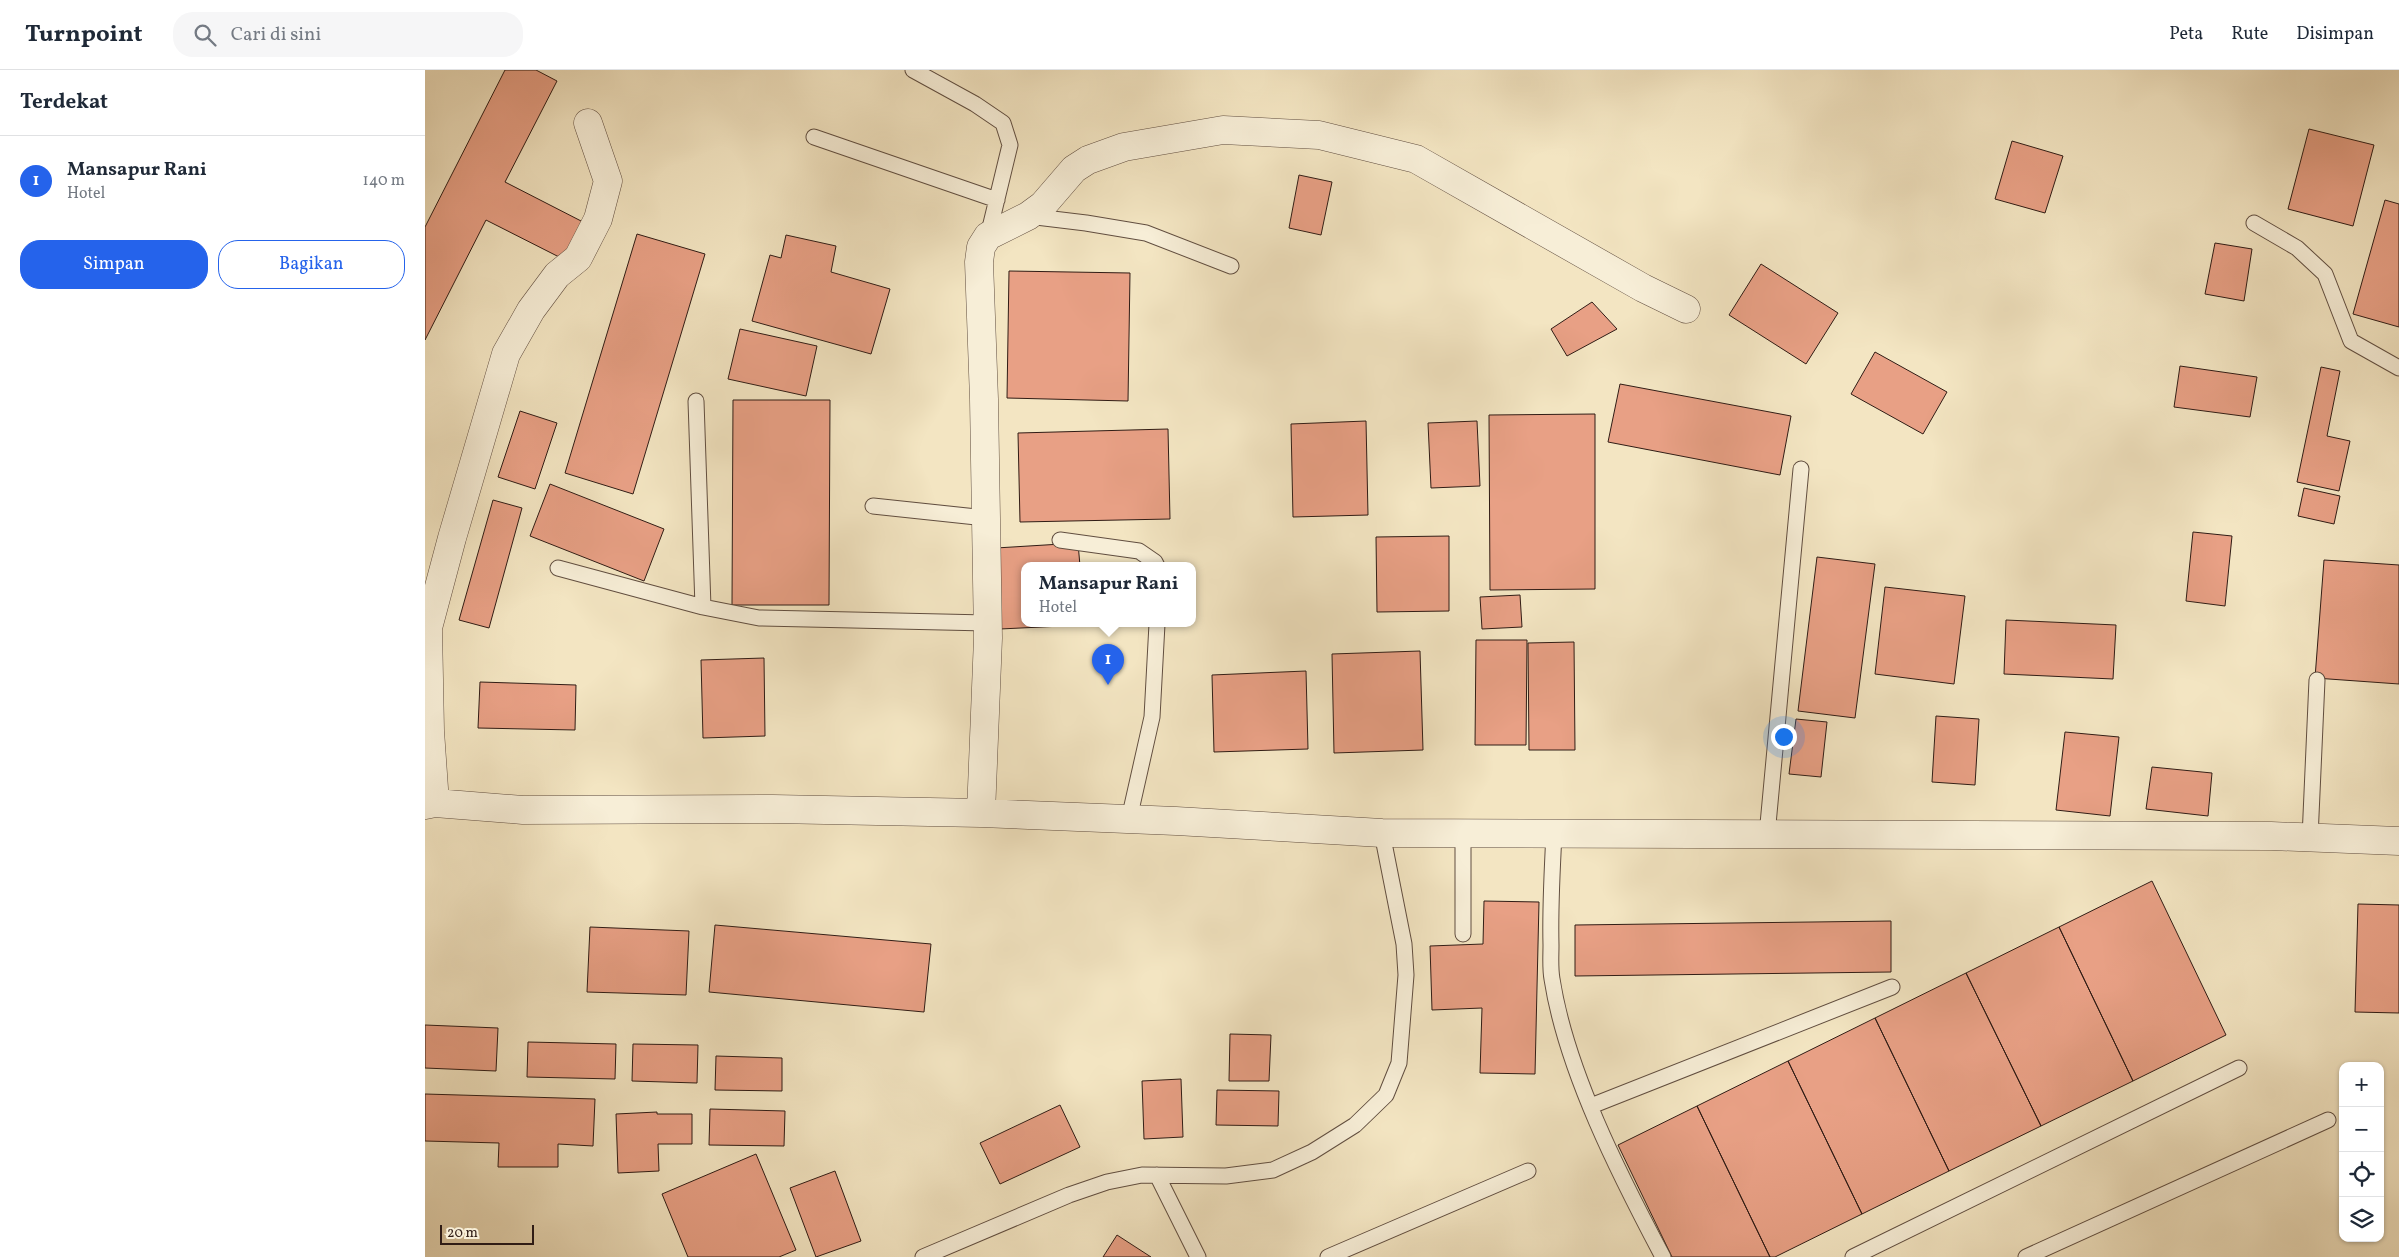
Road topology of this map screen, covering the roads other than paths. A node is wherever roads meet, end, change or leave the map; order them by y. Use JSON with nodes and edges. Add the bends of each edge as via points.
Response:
{"nodes":[{"id":1,"x":913,"y":70,"type":"edge"},
{"id":2,"x":588,"y":123,"type":"dead end"},
{"id":3,"x":814,"y":136,"type":"dead end"},
{"id":4,"x":997,"y":200,"type":"junction"},
{"id":5,"x":1028,"y":216,"type":"junction"},
{"id":6,"x":2254,"y":224,"type":"dead end"},
{"id":7,"x":988,"y":236,"type":"junction"},
{"id":8,"x":1231,"y":266,"type":"dead end"},
{"id":9,"x":1686,"y":309,"type":"dead end"},
{"id":10,"x":2399,"y":368,"type":"edge"},
{"id":11,"x":697,"y":401,"type":"dead end"},
{"id":12,"x":1801,"y":469,"type":"dead end"},
{"id":13,"x":873,"y":506,"type":"dead end"},
{"id":14,"x":986,"y":518,"type":"junction"},
{"id":15,"x":1060,"y":540,"type":"dead end"},
{"id":16,"x":1155,"y":562,"type":"edge"},
{"id":17,"x":558,"y":568,"type":"dead end"},
{"id":18,"x":703,"y":607,"type":"junction"},
{"id":19,"x":987,"y":623,"type":"junction"},
{"id":20,"x":1157,"y":627,"type":"edge"},
{"id":21,"x":2317,"y":680,"type":"dead end"},
{"id":22,"x":430,"y":804,"type":"edge"},
{"id":23,"x":981,"y":813,"type":"junction"},
{"id":24,"x":1129,"y":819,"type":"junction"},
{"id":25,"x":1382,"y":833,"type":"junction"},
{"id":26,"x":1463,"y":834,"type":"junction"},
{"id":27,"x":1554,"y":834,"type":"junction"},
{"id":28,"x":1767,"y":835,"type":"junction"},
{"id":29,"x":2310,"y":838,"type":"junction"},
{"id":30,"x":2399,"y":841,"type":"edge"},
{"id":31,"x":1463,"y":934,"type":"dead end"},
{"id":32,"x":1892,"y":987,"type":"dead end"},
{"id":33,"x":2239,"y":1068,"type":"dead end"},
{"id":34,"x":1591,"y":1106,"type":"junction"},
{"id":35,"x":2327,"y":1120,"type":"dead end"},
{"id":36,"x":1528,"y":1172,"type":"dead end"},
{"id":37,"x":1157,"y":1175,"type":"junction"},
{"id":38,"x":923,"y":1257,"type":"edge"},
{"id":39,"x":1197,"y":1257,"type":"edge"},
{"id":40,"x":1329,"y":1257,"type":"edge"},
{"id":41,"x":1663,"y":1257,"type":"edge"},
{"id":42,"x":1853,"y":1257,"type":"edge"},
{"id":43,"x":2026,"y":1257,"type":"edge"}],
"edges":[{"from":1,"to":4,"type":"lane","via":[[1003,123],[1010,145]]},
{"from":2,"to":22,"type":"street","via":[[608,181],[598,219],[578,258],[557,275],[531,310],[506,354],[428,628]]},
{"from":3,"to":4,"type":"lane"},
{"from":4,"to":7,"type":"lane"},
{"from":5,"to":7,"type":"street"},
{"from":5,"to":8,"type":"lane","via":[[1145,233]]},
{"from":5,"to":9,"type":"street","via":[[1043,206],[1073,169],[1088,160],[1124,148],[1223,130],[1319,135],[1416,159],[1634,283]]},
{"from":6,"to":10,"type":"lane","via":[[2297,248],[2325,274],[2351,341]]},
{"from":7,"to":14,"type":"street","via":[[981,247],[979,262]]},
{"from":11,"to":18,"type":"lane"},
{"from":12,"to":28,"type":"lane"},
{"from":13,"to":14,"type":"lane"},
{"from":14,"to":19,"type":"street"},
{"from":15,"to":16,"type":"lane","via":[[1139,551]]},
{"from":17,"to":18,"type":"lane"},
{"from":18,"to":19,"type":"lane","via":[[759,618]]},
{"from":19,"to":23,"type":"street"},
{"from":20,"to":24,"type":"lane","via":[[1152,717]]},
{"from":21,"to":29,"type":"lane"},
{"from":22,"to":23,"type":"street","via":[[523,810],[773,809]]},
{"from":23,"to":24,"type":"street"},
{"from":24,"to":25,"type":"street"},
{"from":25,"to":26,"type":"street"},
{"from":25,"to":37,"type":"lane","via":[[1403,936],[1406,975],[1399,1063],[1386,1095],[1355,1125],[1312,1152],[1273,1170],[1225,1176]]},
{"from":26,"to":27,"type":"street"},
{"from":26,"to":31,"type":"lane"},
{"from":27,"to":28,"type":"street"},
{"from":27,"to":34,"type":"lane","via":[[1552,978],[1568,1046]]},
{"from":28,"to":29,"type":"street"},
{"from":29,"to":30,"type":"street"},
{"from":32,"to":34,"type":"lane"},
{"from":33,"to":42,"type":"lane"},
{"from":34,"to":41,"type":"lane"},
{"from":35,"to":43,"type":"lane"},
{"from":36,"to":40,"type":"lane"},
{"from":37,"to":38,"type":"lane","via":[[1107,1182],[1069,1195]]},
{"from":37,"to":39,"type":"lane"}]}
